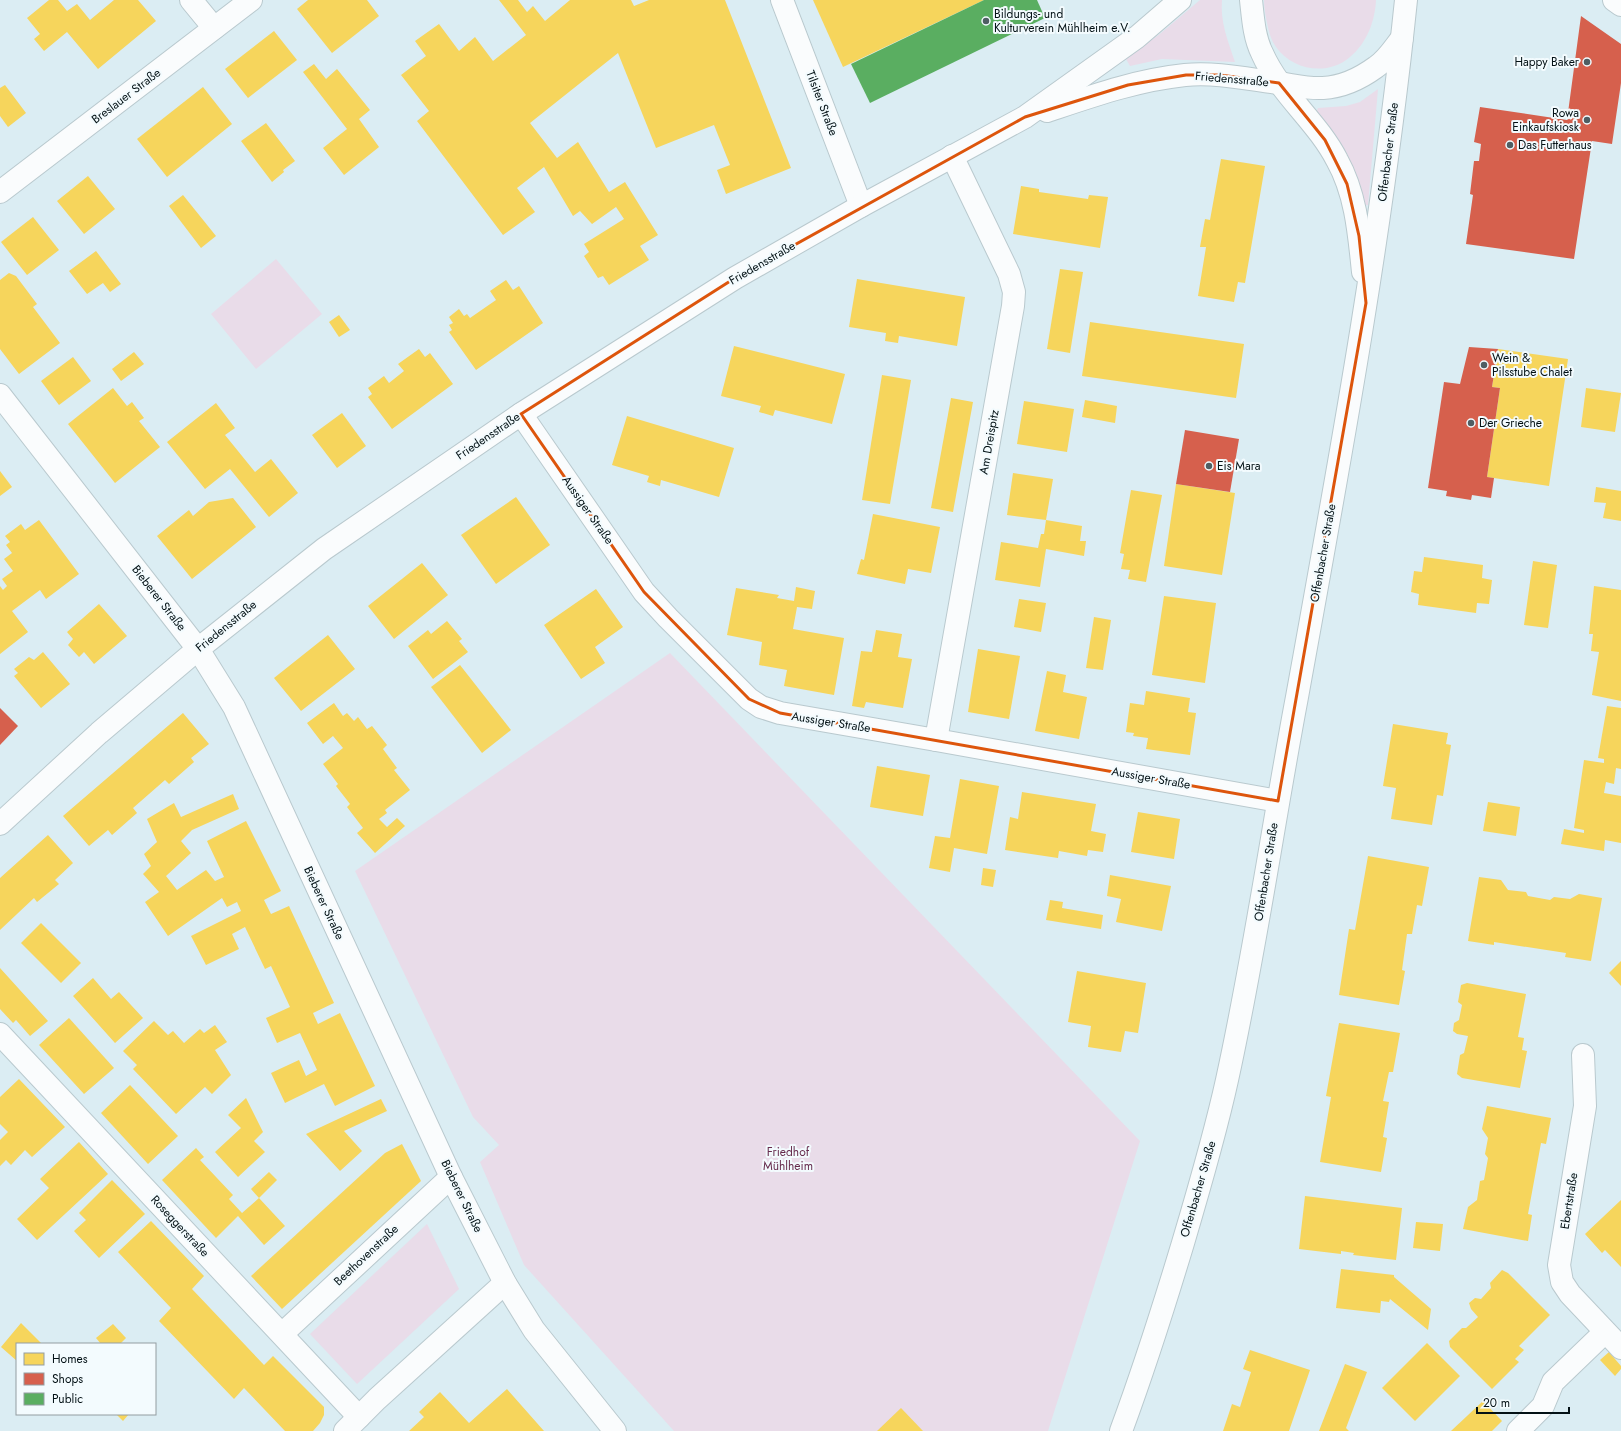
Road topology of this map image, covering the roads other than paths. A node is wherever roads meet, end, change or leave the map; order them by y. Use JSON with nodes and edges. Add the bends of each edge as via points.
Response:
{"nodes":[{"id":1,"x":191,"y":0,"type":"edge"},
{"id":2,"x":251,"y":0,"type":"edge"},
{"id":3,"x":782,"y":0,"type":"edge"},
{"id":4,"x":1180,"y":0,"type":"edge"},
{"id":5,"x":1251,"y":0,"type":"edge"},
{"id":6,"x":1406,"y":0,"type":"edge"},
{"id":7,"x":1614,"y":0,"type":"edge"},
{"id":8,"x":1621,"y":5,"type":"edge"},
{"id":9,"x":214,"y":28,"type":"junction"},
{"id":10,"x":1402,"y":38,"type":"junction"},
{"id":11,"x":1278,"y":83,"type":"junction"},
{"id":12,"x":1025,"y":118,"type":"junction"},
{"id":13,"x":952,"y":156,"type":"junction"},
{"id":14,"x":0,"y":192,"type":"edge"},
{"id":15,"x":861,"y":206,"type":"junction"},
{"id":16,"x":1366,"y":303,"type":"junction"},
{"id":17,"x":0,"y":395,"type":"edge"},
{"id":18,"x":521,"y":414,"type":"junction"},
{"id":19,"x":198,"y":649,"type":"junction"},
{"id":20,"x":936,"y":740,"type":"junction"},
{"id":21,"x":1278,"y":801,"type":"junction"},
{"id":22,"x":0,"y":824,"type":"edge"},
{"id":23,"x":0,"y":1034,"type":"edge"},
{"id":24,"x":1583,"y":1055,"type":"dead end"},
{"id":25,"x":451,"y":1177,"type":"junction"},
{"id":26,"x":505,"y":1283,"type":"junction"},
{"id":27,"x":1605,"y":1332,"type":"junction"},
{"id":28,"x":282,"y":1334,"type":"junction"},
{"id":29,"x":1621,"y":1348,"type":"edge"},
{"id":30,"x":352,"y":1424,"type":"edge"},
{"id":31,"x":615,"y":1431,"type":"edge"},
{"id":32,"x":1121,"y":1431,"type":"edge"},
{"id":33,"x":1518,"y":1431,"type":"edge"}],
"edges":[{"from":1,"to":9,"type":"street"},
{"from":2,"to":9,"type":"street","name":"Breslauer Straße"},
{"from":3,"to":15,"type":"street","name":"Tilsiter Straße"},
{"from":4,"to":12,"type":"street","name":"Friedensstraße","via":[[1137,37]]},
{"from":5,"to":11,"type":"street","name":"Offenbacher Straße","via":[[1254,27],[1262,53]]},
{"from":6,"to":10,"type":"street","name":"Offenbacher Straße"},
{"from":7,"to":8,"type":"street"},
{"from":9,"to":14,"type":"street","name":"Breslauer Straße"},
{"from":10,"to":11,"type":"street","name":"Friedensstraße","via":[[1377,67],[1360,78],[1324,88]]},
{"from":10,"to":16,"type":"street","name":"Offenbacher Straße","via":[[1386,176]]},
{"from":11,"to":12,"type":"street","name":"Friedensstraße","via":[[1220,75],[1186,75],[1128,85]]},
{"from":11,"to":16,"type":"street","name":"Offenbacher Straße","via":[[1325,140],[1348,184],[1359,236]]},
{"from":12,"to":13,"type":"street","name":"Friedensstraße"},
{"from":13,"to":15,"type":"street","name":"Friedensstraße"},
{"from":13,"to":20,"type":"street","name":"Am Dreispitz","via":[[1009,274],[1014,292]]},
{"from":15,"to":18,"type":"street","name":"Friedensstraße","via":[[735,278]]},
{"from":16,"to":21,"type":"street","name":"Offenbacher Straße"},
{"from":17,"to":19,"type":"street","name":"Bieberer Straße"},
{"from":18,"to":19,"type":"street","name":"Friedensstraße","via":[[324,548]]},
{"from":18,"to":20,"type":"street","name":"Aussiger Straße","via":[[644,592],[749,699],[780,714]]},
{"from":19,"to":22,"type":"street","name":"Friedensstraße","via":[[99,733]]},
{"from":19,"to":25,"type":"street","name":"Bieberer Straße","via":[[234,707]]},
{"from":20,"to":21,"type":"street","name":"Aussiger Straße"},
{"from":21,"to":32,"type":"street","name":"Offenbacher Straße","via":[[1245,993],[1226,1084],[1175,1268],[1145,1365]]},
{"from":23,"to":28,"type":"street","name":"Roseggerstraße"},
{"from":24,"to":27,"type":"street","name":"Ebertstraße","via":[[1585,1106],[1559,1265],[1562,1282],[1570,1294]]},
{"from":25,"to":26,"type":"street","name":"Bieberer Straße"},
{"from":25,"to":28,"type":"street","name":"Beethovenstraße"},
{"from":26,"to":30,"type":"street"},
{"from":26,"to":31,"type":"street","name":"Bieberer Straße","via":[[534,1330]]},
{"from":27,"to":29,"type":"street","name":"Ebertstraße"},
{"from":27,"to":33,"type":"street","via":[[1553,1382],[1543,1406]]},
{"from":28,"to":30,"type":"street","name":"Roseggerstraße"}]}
